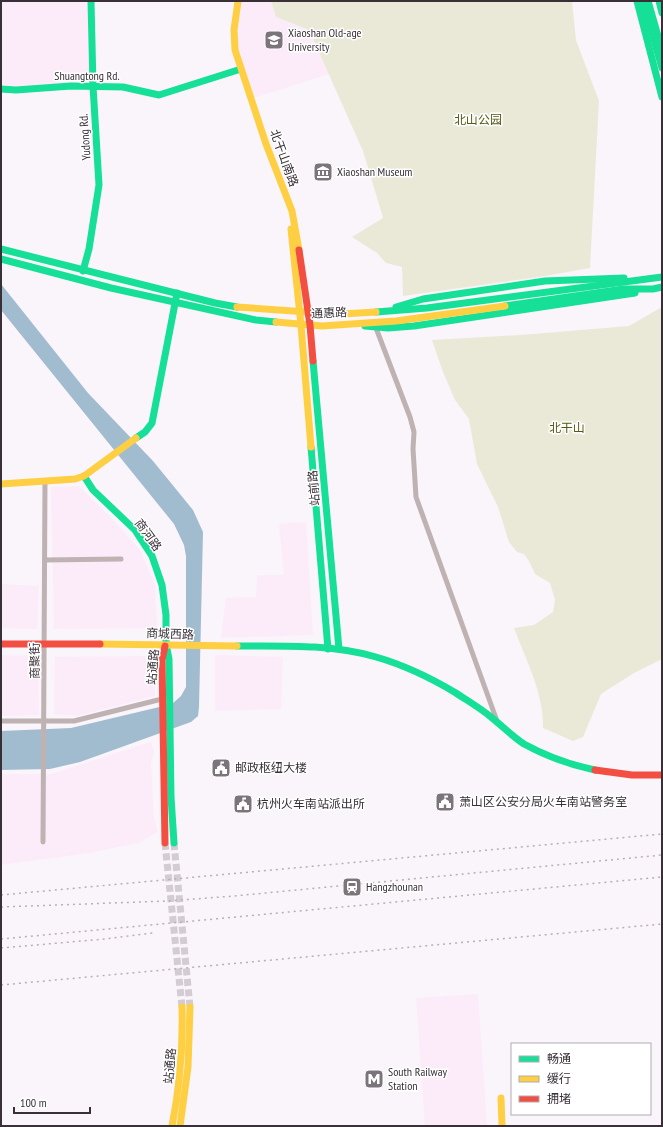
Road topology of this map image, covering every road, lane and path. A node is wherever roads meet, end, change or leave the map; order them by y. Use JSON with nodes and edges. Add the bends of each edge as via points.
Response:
{"nodes":[{"id":1,"x":91,"y":1,"type":"edge"},
{"id":2,"x":238,"y":1,"type":"edge"},
{"id":3,"x":637,"y":1,"type":"edge"},
{"id":4,"x":643,"y":1,"type":"edge"},
{"id":5,"x":648,"y":1,"type":"edge"},
{"id":6,"x":658,"y":1,"type":"edge"},
{"id":7,"x":662,"y":13,"type":"edge"},
{"id":8,"x":662,"y":50,"type":"edge"},
{"id":9,"x":662,"y":68,"type":"edge"},
{"id":10,"x":241,"y":69,"type":"junction"},
{"id":11,"x":93,"y":86,"type":"junction"},
{"id":12,"x":1,"y":89,"type":"edge"},
{"id":13,"x":662,"y":97,"type":"edge"},
{"id":14,"x":287,"y":200,"type":"junction"},
{"id":15,"x":1,"y":249,"type":"edge"},
{"id":16,"x":1,"y":259,"type":"edge"},
{"id":17,"x":84,"y":270,"type":"junction"},
{"id":18,"x":662,"y":277,"type":"edge"},
{"id":19,"x":649,"y":278,"type":"junction"},
{"id":20,"x":662,"y":287,"type":"edge"},
{"id":21,"x":653,"y":289,"type":"junction"},
{"id":22,"x":177,"y":293,"type":"junction"},
{"id":23,"x":175,"y":302,"type":"junction"},
{"id":24,"x":299,"y":312,"type":"junction"},
{"id":25,"x":308,"y":312,"type":"junction"},
{"id":26,"x":354,"y":314,"type":"junction"},
{"id":27,"x":353,"y":324,"type":"junction"},
{"id":28,"x":301,"y":325,"type":"junction"},
{"id":29,"x":310,"y":325,"type":"junction"},
{"id":30,"x":376,"y":328,"type":"junction"},
{"id":31,"x":84,"y":476,"type":"junction"},
{"id":32,"x":45,"y":481,"type":"junction"},
{"id":33,"x":1,"y":484,"type":"edge"},
{"id":34,"x":121,"y":559,"type":"dead end"},
{"id":35,"x":45,"y":560,"type":"junction"},
{"id":36,"x":1,"y":644,"type":"edge"},
{"id":37,"x":45,"y":644,"type":"junction"},
{"id":38,"x":166,"y":644,"type":"junction"},
{"id":39,"x":328,"y":649,"type":"junction"},
{"id":40,"x":339,"y":649,"type":"junction"},
{"id":41,"x":162,"y":699,"type":"junction"},
{"id":42,"x":44,"y":720,"type":"junction"},
{"id":43,"x":1,"y":721,"type":"edge"},
{"id":44,"x":497,"y":722,"type":"junction"},
{"id":45,"x":662,"y":775,"type":"edge"},
{"id":46,"x":43,"y":842,"type":"dead end"},
{"id":47,"x":174,"y":843,"type":"tunnel mouth"},
{"id":48,"x":165,"y":844,"type":"tunnel mouth"},
{"id":49,"x":182,"y":1007,"type":"tunnel mouth"},
{"id":50,"x":190,"y":1007,"type":"tunnel mouth"},
{"id":51,"x":501,"y":1098,"type":"dead end"},
{"id":52,"x":172,"y":1126,"type":"edge"},
{"id":53,"x":180,"y":1126,"type":"edge"},
{"id":54,"x":502,"y":1126,"type":"edge"}],
"edges":[{"from":1,"to":11,"type":"main road","name":"Yudong Rd."},
{"from":2,"to":10,"type":"main road","name":"北干山南路","via":[[234,30]]},
{"from":3,"to":13,"type":"main road"},
{"from":4,"to":9,"type":"main road"},
{"from":5,"to":8,"type":"main road"},
{"from":6,"to":7,"type":"main road"},
{"from":10,"to":11,"type":"main road","name":"Shuangtong Rd.","via":[[159,95],[123,86]]},
{"from":10,"to":14,"type":"main road","name":"北干山南路"},
{"from":11,"to":12,"type":"main road","name":"Shuangtong Rd."},
{"from":11,"to":17,"type":"main road","name":"Yudong Rd.","via":[[99,185]]},
{"from":14,"to":24,"type":"main road"},
{"from":14,"to":25,"type":"main road","name":"北干山南路","via":[[292,211]]},
{"from":15,"to":17,"type":"main road","name":"通惠路"},
{"from":16,"to":23,"type":"main road","name":"通惠路"},
{"from":17,"to":22,"type":"main road","name":"通惠路"},
{"from":18,"to":19,"type":"main road","name":"通惠路"},
{"from":19,"to":26,"type":"main road","name":"通惠路","via":[[427,308]]},
{"from":19,"to":26,"type":"main road","via":[[544,281],[423,299],[396,307]]},
{"from":20,"to":21,"type":"main road","name":"通惠路"},
{"from":21,"to":27,"type":"main road","name":"通惠路","via":[[624,289],[396,321]]},
{"from":21,"to":30,"type":"main road","via":[[584,302],[433,323]]},
{"from":22,"to":23,"type":"main road"},
{"from":22,"to":24,"type":"main road","name":"通惠路","via":[[239,307]]},
{"from":23,"to":28,"type":"main road","name":"通惠路","via":[[256,320]]},
{"from":23,"to":31,"type":"main road","via":[[152,423],[144,432]]},
{"from":24,"to":25,"type":"main road","name":"通惠路"},
{"from":24,"to":28,"type":"main road"},
{"from":25,"to":26,"type":"main road","name":"通惠路","via":[[326,315]]},
{"from":25,"to":29,"type":"main road","name":"北干山南路"},
{"from":27,"to":29,"type":"main road","name":"通惠路"},
{"from":27,"to":30,"type":"main road"},
{"from":28,"to":29,"type":"main road","name":"通惠路"},
{"from":28,"to":39,"type":"main road"},
{"from":29,"to":40,"type":"main road","name":"站前路"},
{"from":30,"to":44,"type":"street","via":[[414,432],[416,497]]},
{"from":31,"to":32,"type":"main road"},
{"from":31,"to":38,"type":"main road","name":"商河路","via":[[93,490],[135,530],[152,556],[162,585]]},
{"from":32,"to":33,"type":"main road"},
{"from":32,"to":35,"type":"street","name":"商聚街"},
{"from":34,"to":35,"type":"street"},
{"from":35,"to":37,"type":"street","name":"商聚街"},
{"from":36,"to":37,"type":"main road","name":"商城西路"},
{"from":37,"to":38,"type":"main road","name":"商城西路"},
{"from":37,"to":42,"type":"street","name":"商聚街"},
{"from":38,"to":39,"type":"main road","name":"商城西路"},
{"from":38,"to":41,"type":"main road","name":"站通路","via":[[162,660]]},
{"from":38,"to":47,"type":"main road","name":"站通路","via":[[169,659]]},
{"from":39,"to":40,"type":"main road","name":"商城西路"},
{"from":40,"to":44,"type":"main road","name":"商城西路","via":[[403,666],[454,692]]},
{"from":41,"to":42,"type":"street","via":[[74,721]]},
{"from":41,"to":48,"type":"main road","name":"站通路"},
{"from":42,"to":43,"type":"street"},
{"from":42,"to":46,"type":"street","name":"商聚街"},
{"from":44,"to":45,"type":"main road","name":"商城西路","via":[[524,743],[562,761],[631,775]]},
{"from":49,"to":52,"type":"main road","name":"站通路","via":[[182,1063]]},
{"from":50,"to":53,"type":"main road","name":"站通路","via":[[189,1071]]},
{"from":51,"to":54,"type":"main road"}]}
